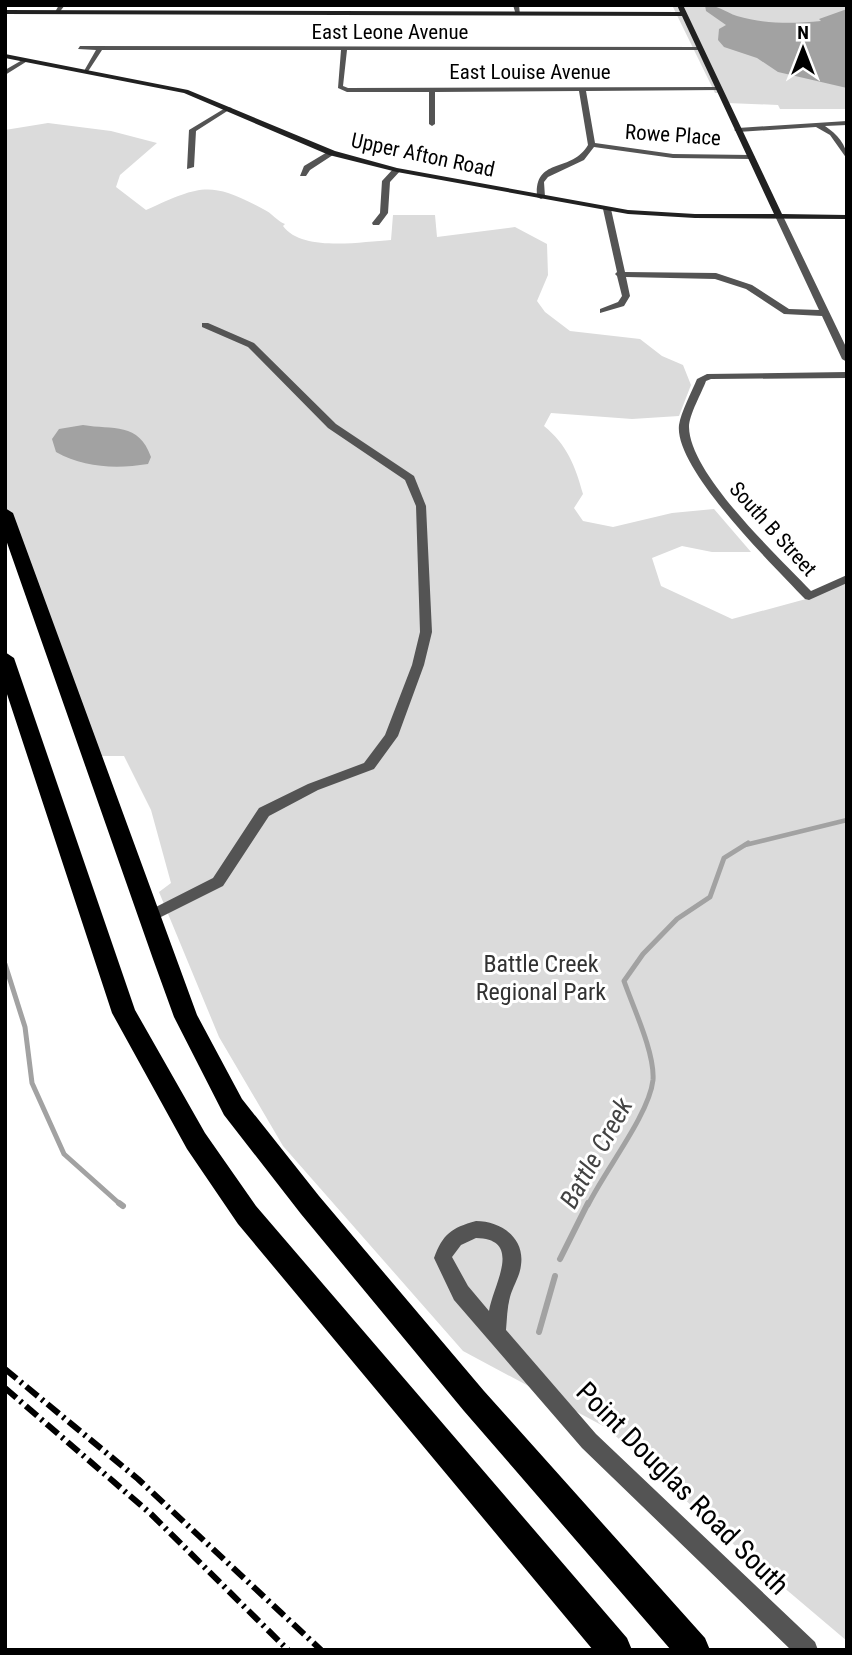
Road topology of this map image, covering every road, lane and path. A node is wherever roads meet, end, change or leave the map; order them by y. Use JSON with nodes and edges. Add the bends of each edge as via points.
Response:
{"nodes":[{"id":1,"x":62,"y":5,"type":"edge"},
{"id":2,"x":516,"y":5,"type":"edge"},
{"id":3,"x":680,"y":5,"type":"edge"},
{"id":4,"x":343,"y":9,"type":"edge"},
{"id":5,"x":5,"y":12,"type":"edge"},
{"id":6,"x":58,"y":12,"type":"junction"},
{"id":7,"x":517,"y":14,"type":"junction"},
{"id":8,"x":683,"y":14,"type":"junction"},
{"id":9,"x":80,"y":48,"type":"dead end"},
{"id":10,"x":100,"y":48,"type":"junction"},
{"id":11,"x":701,"y":49,"type":"junction"},
{"id":12,"x":344,"y":50,"type":"junction"},
{"id":13,"x":5,"y":56,"type":"edge"},
{"id":14,"x":26,"y":60,"type":"junction"},
{"id":15,"x":87,"y":71,"type":"junction"},
{"id":16,"x":5,"y":73,"type":"edge"},
{"id":17,"x":432,"y":89,"type":"junction"},
{"id":18,"x":582,"y":89,"type":"junction"},
{"id":19,"x":719,"y":89,"type":"junction"},
{"id":20,"x":229,"y":108,"type":"junction"},
{"id":21,"x":847,"y":123,"type":"edge"},
{"id":22,"x":432,"y":124,"type":"dead end"},
{"id":23,"x":818,"y":125,"type":"junction"},
{"id":24,"x":738,"y":130,"type":"junction"},
{"id":25,"x":592,"y":145,"type":"junction"},
{"id":26,"x":332,"y":153,"type":"junction"},
{"id":27,"x":846,"y":156,"type":"edge"},
{"id":28,"x":751,"y":157,"type":"junction"},
{"id":29,"x":190,"y":167,"type":"dead end"},
{"id":30,"x":397,"y":170,"type":"junction"},
{"id":31,"x":303,"y":174,"type":"dead end"},
{"id":32,"x":541,"y":197,"type":"junction"},
{"id":33,"x":607,"y":209,"type":"junction"},
{"id":34,"x":779,"y":216,"type":"junction"},
{"id":35,"x":847,"y":217,"type":"edge"},
{"id":36,"x":376,"y":223,"type":"dead end"},
{"id":37,"x":619,"y":274,"type":"junction"},
{"id":38,"x":603,"y":311,"type":"dead end"},
{"id":39,"x":824,"y":313,"type":"junction"},
{"id":40,"x":205,"y":325,"type":"dead end"},
{"id":41,"x":847,"y":359,"type":"edge"},
{"id":42,"x":847,"y":375,"type":"edge"},
{"id":43,"x":5,"y":513,"type":"edge"},
{"id":44,"x":847,"y":578,"type":"edge"},
{"id":45,"x":5,"y":658,"type":"edge"},
{"id":46,"x":151,"y":916,"type":"junction"},
{"id":47,"x":496,"y":1331,"type":"junction"},
{"id":48,"x":615,"y":1650,"type":"edge"},
{"id":49,"x":694,"y":1650,"type":"edge"},
{"id":50,"x":807,"y":1650,"type":"edge"}],
"edges":[{"from":1,"to":6,"type":"street"},
{"from":2,"to":7,"type":"street"},
{"from":3,"to":8,"type":"street"},
{"from":4,"to":6,"type":"street"},
{"from":4,"to":7,"type":"street"},
{"from":5,"to":6,"type":"street"},
{"from":7,"to":8,"type":"street"},
{"from":8,"to":11,"type":"street"},
{"from":9,"to":10,"type":"street","name":"East Leone Avenue"},
{"from":10,"to":12,"type":"street","name":"East Leone Avenue"},
{"from":10,"to":15,"type":"street"},
{"from":11,"to":12,"type":"street","name":"East Leone Avenue"},
{"from":11,"to":19,"type":"street"},
{"from":12,"to":17,"type":"street","name":"East Louise Avenue","via":[[342,89]]},
{"from":13,"to":14,"type":"street","name":"Upper Afton Road"},
{"from":14,"to":15,"type":"street","name":"Upper Afton Road"},
{"from":14,"to":16,"type":"street"},
{"from":15,"to":20,"type":"street","name":"Upper Afton Road","via":[[186,91]]},
{"from":17,"to":18,"type":"street","name":"East Louise Avenue"},
{"from":17,"to":22,"type":"street"},
{"from":18,"to":19,"type":"street","name":"East Louise Avenue"},
{"from":18,"to":25,"type":"street"},
{"from":19,"to":24,"type":"street"},
{"from":20,"to":26,"type":"street","name":"Upper Afton Road"},
{"from":20,"to":29,"type":"street","via":[[193,130]]},
{"from":21,"to":23,"type":"street"},
{"from":23,"to":24,"type":"street"},
{"from":23,"to":27,"type":"street","via":[[833,134]]},
{"from":24,"to":28,"type":"street"},
{"from":25,"to":28,"type":"street","name":"Rowe Place","via":[[673,156]]},
{"from":25,"to":32,"type":"street","via":[[575,162],[544,177]]},
{"from":26,"to":30,"type":"street","name":"Upper Afton Road"},
{"from":26,"to":31,"type":"street"},
{"from":28,"to":34,"type":"street"},
{"from":30,"to":32,"type":"street","name":"Upper Afton Road"},
{"from":30,"to":36,"type":"street","via":[[386,181],[384,213]]},
{"from":32,"to":33,"type":"street","name":"Upper Afton Road"},
{"from":33,"to":34,"type":"street","name":"Upper Afton Road"},
{"from":33,"to":37,"type":"street"},
{"from":34,"to":35,"type":"street","name":"Upper Afton Road"},
{"from":34,"to":39,"type":"street"},
{"from":37,"to":38,"type":"street","via":[[624,300]]},
{"from":37,"to":39,"type":"street","via":[[716,276],[749,287],[787,312]]},
{"from":39,"to":41,"type":"street"},
{"from":40,"to":46,"type":"street","via":[[251,345],[332,426],[410,478],[421,506],[426,632],[391,736],[369,766],[264,812],[218,882]]},
{"from":42,"to":44,"type":"street","name":"South B Street","via":[[710,376],[702,379],[684,425],[689,449],[723,505],[808,596]]},
{"from":43,"to":46,"type":"highway"},
{"from":45,"to":48,"type":"highway","via":[[124,1013],[196,1141],[285,1261]]},
{"from":46,"to":49,"type":"highway","via":[[186,1017],[233,1107],[474,1401]]},
{"from":47,"to":47,"type":"street","name":"Point Douglas Road South","via":[[502,1293],[513,1264],[511,1252],[506,1240],[495,1233],[466,1231],[445,1248],[446,1268],[461,1293]]},
{"from":47,"to":50,"type":"street","name":"Point Douglas Road South","via":[[589,1441]]}]}
